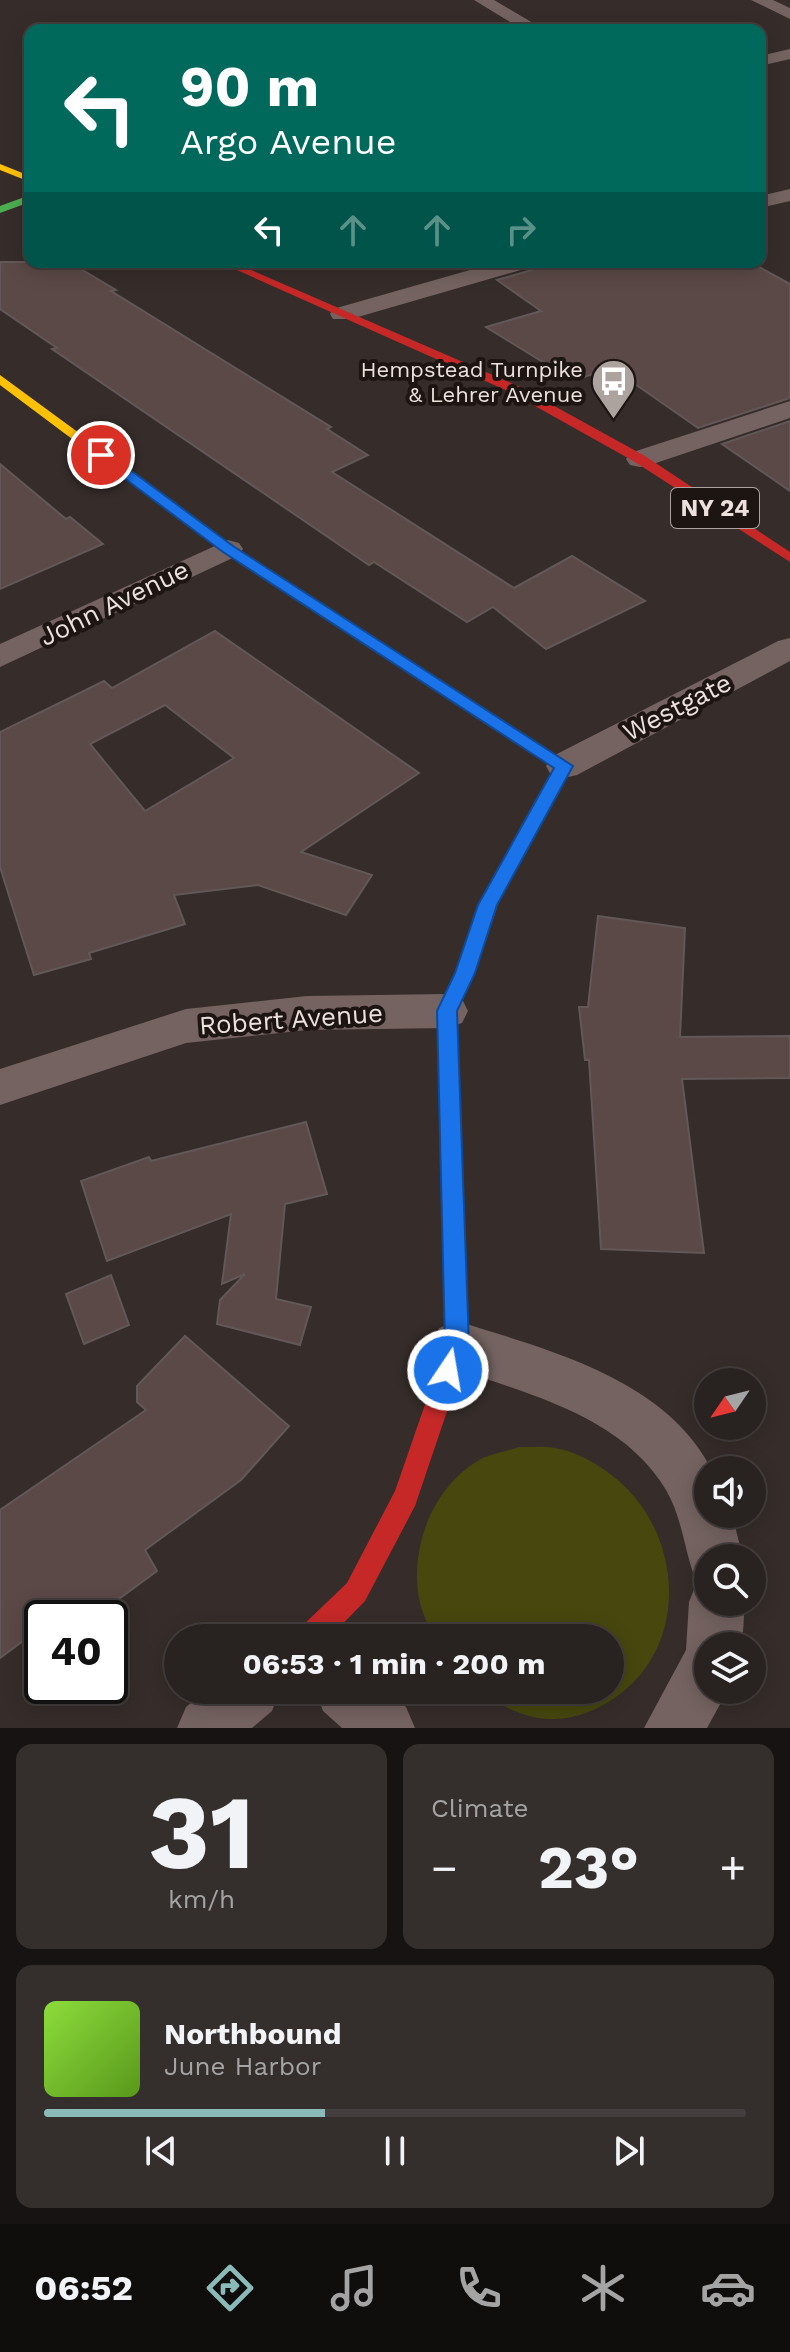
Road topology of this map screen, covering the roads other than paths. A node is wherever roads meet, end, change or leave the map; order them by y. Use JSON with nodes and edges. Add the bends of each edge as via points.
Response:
{"nodes":[{"id":1,"x":482,"y":0,"type":"edge"},
{"id":2,"x":759,"y":0,"type":"edge"},
{"id":3,"x":790,"y":14,"type":"edge"},
{"id":4,"x":525,"y":24,"type":"edge"},
{"id":5,"x":790,"y":54,"type":"edge"},
{"id":6,"x":766,"y":60,"type":"edge"},
{"id":7,"x":0,"y":167,"type":"edge"},
{"id":8,"x":24,"y":177,"type":"edge"},
{"id":9,"x":790,"y":195,"type":"edge"},
{"id":10,"x":24,"y":200,"type":"edge"},
{"id":11,"x":766,"y":201,"type":"edge"},
{"id":12,"x":0,"y":210,"type":"edge"},
{"id":13,"x":238,"y":268,"type":"edge"},
{"id":14,"x":502,"y":268,"type":"edge"},
{"id":15,"x":342,"y":314,"type":"junction"},
{"id":16,"x":0,"y":379,"type":"edge"},
{"id":17,"x":790,"y":409,"type":"edge"},
{"id":18,"x":640,"y":459,"type":"junction"},
{"id":19,"x":228,"y":549,"type":"junction"},
{"id":20,"x":790,"y":558,"type":"edge"},
{"id":21,"x":790,"y":648,"type":"edge"},
{"id":22,"x":0,"y":657,"type":"edge"},
{"id":23,"x":564,"y":766,"type":"junction"},
{"id":24,"x":447,"y":1011,"type":"junction"},
{"id":25,"x":0,"y":1087,"type":"edge"},
{"id":26,"x":457,"y":1345,"type":"junction"},
{"id":27,"x":711,"y":1544,"type":"edge"},
{"id":28,"x":324,"y":1624,"type":"edge"},
{"id":29,"x":694,"y":1693,"type":"edge"},
{"id":30,"x":235,"y":1704,"type":"edge"},
{"id":31,"x":359,"y":1704,"type":"edge"},
{"id":32,"x":207,"y":1728,"type":"edge"},
{"id":33,"x":385,"y":1728,"type":"edge"},
{"id":34,"x":674,"y":1728,"type":"edge"}],
"edges":[{"from":1,"to":4,"type":"street"},
{"from":2,"to":3,"type":"street"},
{"from":5,"to":6,"type":"street"},
{"from":7,"to":8,"type":"street"},
{"from":9,"to":11,"type":"street"},
{"from":10,"to":12,"type":"street"},
{"from":13,"to":15,"type":"street","number":"NY 24"},
{"from":14,"to":15,"type":"street"},
{"from":15,"to":18,"type":"street","number":"NY 24","via":[[514,389]]},
{"from":16,"to":19,"type":"street"},
{"from":17,"to":18,"type":"street"},
{"from":18,"to":20,"type":"street","number":"NY 24"},
{"from":19,"to":22,"type":"street","name":"John Avenue"},
{"from":19,"to":23,"type":"street"},
{"from":21,"to":23,"type":"street","name":"Westgate"},
{"from":23,"to":24,"type":"street","via":[[488,905]]},
{"from":24,"to":25,"type":"street","name":"Robert Avenue","via":[[307,1013],[186,1026]]},
{"from":24,"to":26,"type":"street"},
{"from":26,"to":27,"type":"street","via":[[568,1381],[628,1413],[679,1462],[701,1503]]},
{"from":26,"to":28,"type":"street","via":[[406,1497],[356,1592]]},
{"from":29,"to":34,"type":"street"},
{"from":30,"to":32,"type":"street"},
{"from":31,"to":33,"type":"street"}]}
